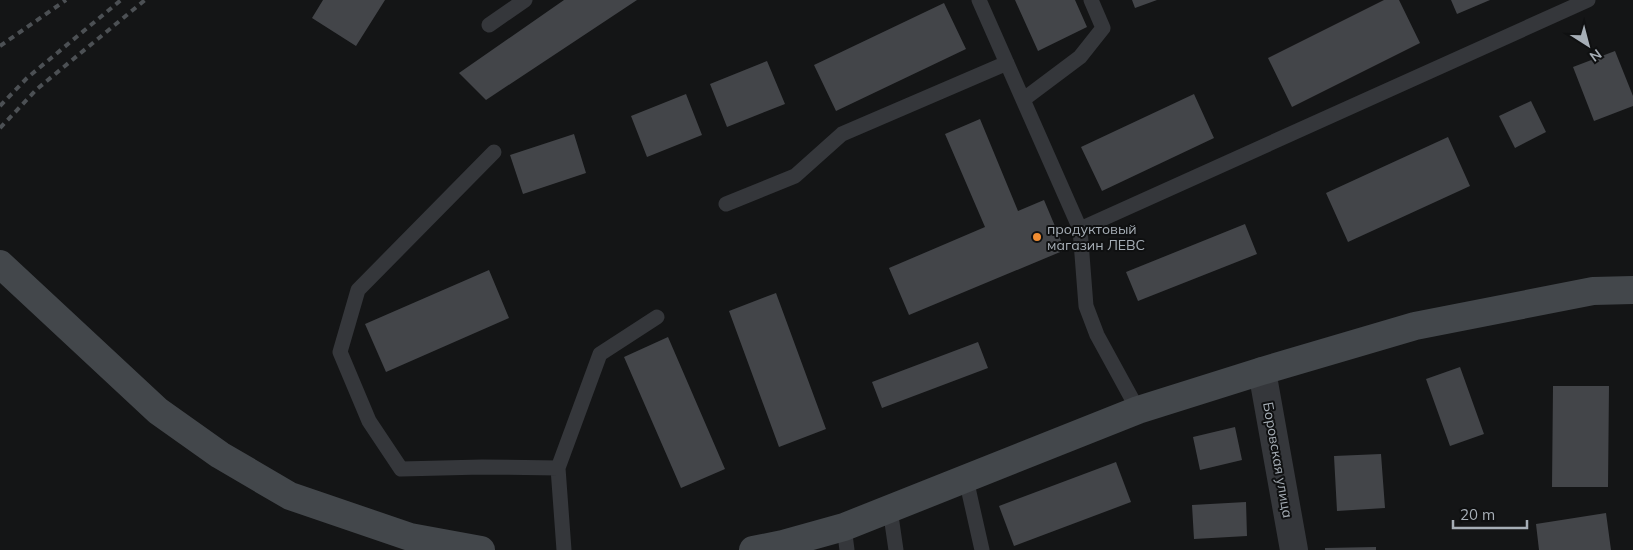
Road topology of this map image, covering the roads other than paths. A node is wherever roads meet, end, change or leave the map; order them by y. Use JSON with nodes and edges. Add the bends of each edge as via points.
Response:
{"nodes":[{"id":1,"x":525,"y":0,"type":"edge"},
{"id":2,"x":979,"y":0,"type":"edge"},
{"id":3,"x":1091,"y":0,"type":"edge"},
{"id":4,"x":1588,"y":0,"type":"edge"},
{"id":5,"x":489,"y":25,"type":"dead end"},
{"id":6,"x":1007,"y":63,"type":"junction"},
{"id":7,"x":1024,"y":99,"type":"junction"},
{"id":8,"x":494,"y":152,"type":"dead end"},
{"id":9,"x":726,"y":204,"type":"dead end"},
{"id":10,"x":1080,"y":229,"type":"junction"},
{"id":11,"x":0,"y":264,"type":"edge"},
{"id":12,"x":1633,"y":290,"type":"edge"},
{"id":13,"x":657,"y":317,"type":"dead end"},
{"id":14,"x":1262,"y":371,"type":"junction"},
{"id":15,"x":1138,"y":410,"type":"junction"},
{"id":16,"x":558,"y":468,"type":"junction"},
{"id":17,"x":966,"y":479,"type":"junction"},
{"id":18,"x":890,"y":509,"type":"junction"},
{"id":19,"x":846,"y":538,"type":"edge"},
{"id":20,"x":481,"y":550,"type":"edge"},
{"id":21,"x":564,"y":550,"type":"edge"},
{"id":22,"x":753,"y":550,"type":"edge"},
{"id":23,"x":896,"y":550,"type":"edge"},
{"id":24,"x":982,"y":550,"type":"edge"},
{"id":25,"x":1294,"y":550,"type":"edge"}],
"edges":[{"from":1,"to":5,"type":"lane"},
{"from":2,"to":6,"type":"lane"},
{"from":3,"to":7,"type":"lane","via":[[1103,28],[1080,57]]},
{"from":4,"to":10,"type":"lane"},
{"from":6,"to":7,"type":"lane"},
{"from":6,"to":9,"type":"lane","via":[[842,134],[795,176]]},
{"from":7,"to":10,"type":"lane"},
{"from":8,"to":16,"type":"lane","via":[[358,290],[340,352],[369,421],[401,469]]},
{"from":10,"to":15,"type":"lane","via":[[1086,306],[1097,335]]},
{"from":11,"to":20,"type":"main road","via":[[158,411],[220,455],[290,496],[410,537]]},
{"from":12,"to":14,"type":"main road","via":[[1593,291],[1415,326]]},
{"from":13,"to":16,"type":"lane","via":[[600,354]]},
{"from":14,"to":15,"type":"main road"},
{"from":14,"to":25,"type":"street","name":"Боровская улица"},
{"from":15,"to":17,"type":"main road"},
{"from":16,"to":21,"type":"lane"},
{"from":17,"to":18,"type":"main road"},
{"from":17,"to":24,"type":"lane"},
{"from":18,"to":19,"type":"main road"},
{"from":18,"to":23,"type":"lane"},
{"from":19,"to":22,"type":"main road"}]}
